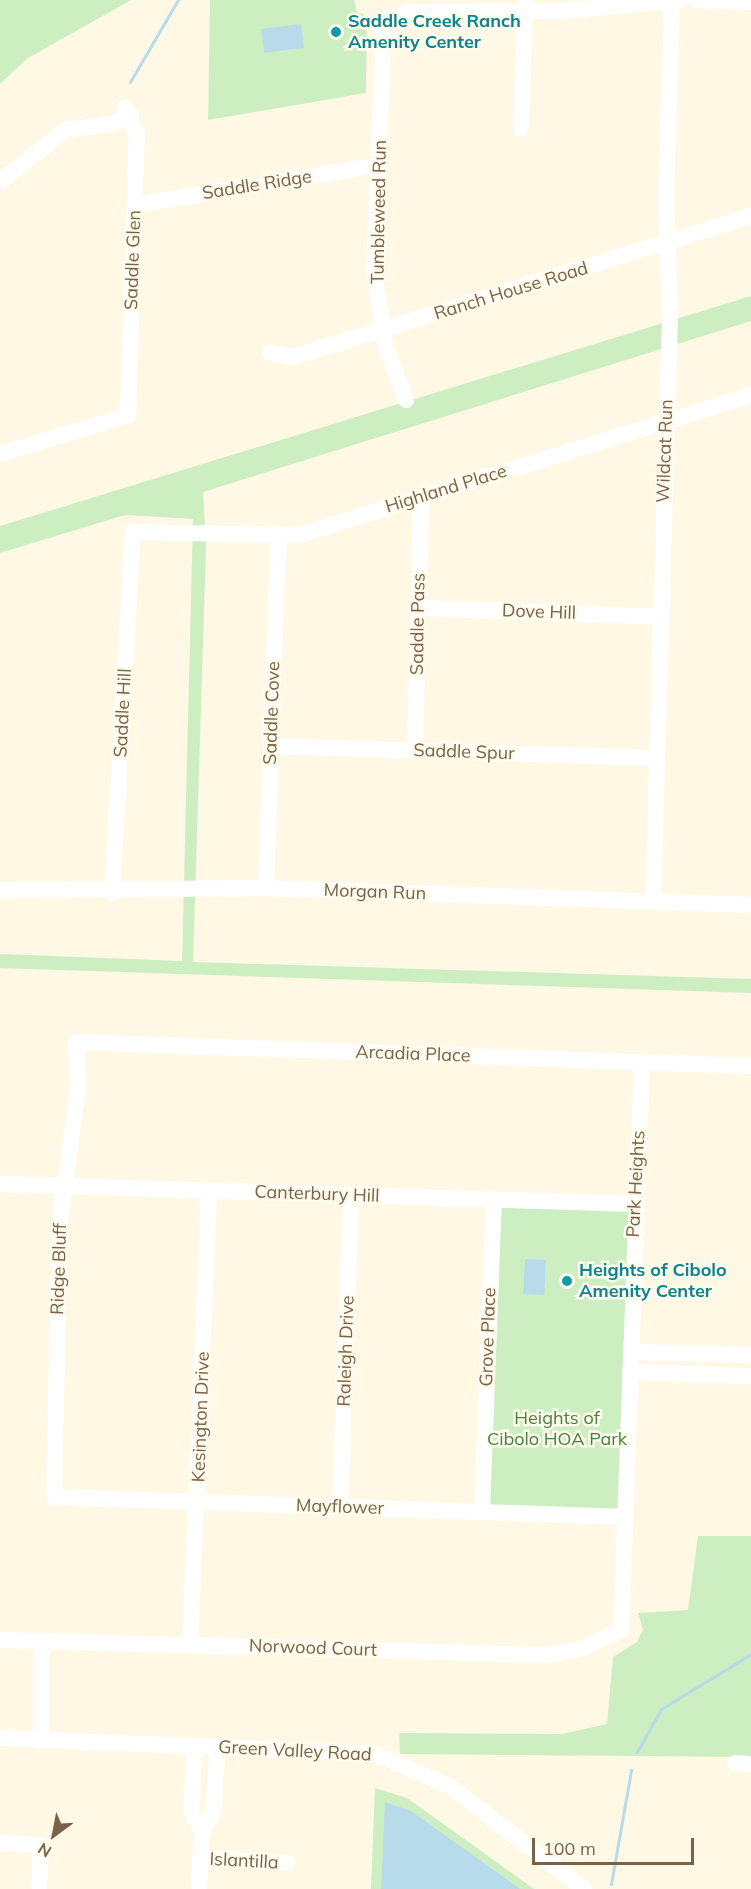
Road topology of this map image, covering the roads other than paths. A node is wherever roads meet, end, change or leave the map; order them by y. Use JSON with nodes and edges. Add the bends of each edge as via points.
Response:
{"nodes":[{"id":1,"x":675,"y":0,"type":"edge"},
{"id":2,"x":696,"y":0,"type":"edge"},
{"id":3,"x":751,"y":2,"type":"edge"},
{"id":4,"x":526,"y":5,"type":"edge"},
{"id":5,"x":521,"y":129,"type":"dead end"},
{"id":6,"x":379,"y":165,"type":"junction"},
{"id":7,"x":0,"y":182,"type":"edge"},
{"id":8,"x":135,"y":205,"type":"junction"},
{"id":9,"x":751,"y":216,"type":"edge"},
{"id":10,"x":669,"y":242,"type":"junction"},
{"id":11,"x":383,"y":331,"type":"junction"},
{"id":12,"x":270,"y":353,"type":"dead end"},
{"id":13,"x":751,"y":395,"type":"edge"},
{"id":14,"x":406,"y":400,"type":"dead end"},
{"id":15,"x":665,"y":420,"type":"junction"},
{"id":16,"x":0,"y":454,"type":"edge"},
{"id":17,"x":421,"y":497,"type":"junction"},
{"id":18,"x":133,"y":532,"type":"joint"},
{"id":19,"x":278,"y":538,"type":"junction"},
{"id":20,"x":418,"y":608,"type":"junction"},
{"id":21,"x":660,"y":617,"type":"junction"},
{"id":22,"x":271,"y":746,"type":"junction"},
{"id":23,"x":415,"y":751,"type":"junction"},
{"id":24,"x":656,"y":758,"type":"junction"},
{"id":25,"x":266,"y":888,"type":"junction"},
{"id":26,"x":0,"y":890,"type":"edge"},
{"id":27,"x":112,"y":893,"type":"junction"},
{"id":28,"x":652,"y":902,"type":"junction"},
{"id":29,"x":751,"y":905,"type":"edge"},
{"id":30,"x":76,"y":1042,"type":"joint"},
{"id":31,"x":642,"y":1062,"type":"junction"},
{"id":32,"x":751,"y":1066,"type":"edge"},
{"id":33,"x":0,"y":1184,"type":"edge"},
{"id":34,"x":63,"y":1185,"type":"junction"},
{"id":35,"x":209,"y":1190,"type":"junction"},
{"id":36,"x":351,"y":1195,"type":"junction"},
{"id":37,"x":494,"y":1199,"type":"junction"},
{"id":38,"x":634,"y":1204,"type":"junction"},
{"id":39,"x":631,"y":1352,"type":"junction"},
{"id":40,"x":751,"y":1355,"type":"edge"},
{"id":41,"x":630,"y":1372,"type":"junction"},
{"id":42,"x":751,"y":1376,"type":"edge"},
{"id":43,"x":54,"y":1497,"type":"joint"},
{"id":44,"x":198,"y":1502,"type":"junction"},
{"id":45,"x":340,"y":1507,"type":"junction"},
{"id":46,"x":482,"y":1511,"type":"junction"},
{"id":47,"x":626,"y":1517,"type":"junction"},
{"id":48,"x":621,"y":1630,"type":"joint"},
{"id":49,"x":0,"y":1640,"type":"edge"},
{"id":50,"x":40,"y":1641,"type":"junction"},
{"id":51,"x":190,"y":1645,"type":"junction"},
{"id":52,"x":0,"y":1738,"type":"edge"},
{"id":53,"x":41,"y":1740,"type":"junction"},
{"id":54,"x":195,"y":1746,"type":"junction"},
{"id":55,"x":218,"y":1746,"type":"junction"},
{"id":56,"x":192,"y":1789,"type":"junction"},
{"id":57,"x":215,"y":1790,"type":"junction"},
{"id":58,"x":202,"y":1832,"type":"junction"},
{"id":59,"x":0,"y":1844,"type":"edge"},
{"id":60,"x":200,"y":1858,"type":"junction"},
{"id":61,"x":287,"y":1863,"type":"dead end"},
{"id":62,"x":39,"y":1889,"type":"edge"},
{"id":63,"x":199,"y":1889,"type":"edge"},
{"id":64,"x":584,"y":1889,"type":"edge"}],
"edges":[{"from":1,"to":4,"type":"street"},
{"from":1,"to":10,"type":"street","name":"Wildcat Run","via":[[666,196]]},
{"from":2,"to":3,"type":"street"},
{"from":4,"to":5,"type":"street"},
{"from":4,"to":6,"type":"street","name":"Tumbleweed Run","via":[[411,12],[384,20]]},
{"from":6,"to":8,"type":"street","name":"Saddle Ridge"},
{"from":6,"to":11,"type":"street","name":"Tumbleweed Run","via":[[374,272]]},
{"from":7,"to":8,"type":"street","name":"Saddle Glen","via":[[65,130],[111,124],[128,111],[137,134]]},
{"from":8,"to":16,"type":"street","name":"Saddle Glen","via":[[128,416]]},
{"from":9,"to":10,"type":"street","name":"Ranch House Road"},
{"from":10,"to":11,"type":"street","name":"Ranch House Road"},
{"from":10,"to":15,"type":"street","name":"Wildcat Run"},
{"from":11,"to":12,"type":"street","name":"Ranch House Road","via":[[293,357]]},
{"from":11,"to":14,"type":"street","name":"Tumbleweed Run"},
{"from":13,"to":15,"type":"street","name":"Highland Place"},
{"from":15,"to":17,"type":"street","name":"Highland Place"},
{"from":15,"to":21,"type":"street","name":"Wildcat Run"},
{"from":17,"to":19,"type":"street","name":"Highland Place"},
{"from":17,"to":20,"type":"street","name":"Saddle Pass"},
{"from":18,"to":19,"type":"street","name":"Highland Place"},
{"from":18,"to":27,"type":"street","name":"Saddle Hill"},
{"from":19,"to":22,"type":"street","name":"Saddle Cove"},
{"from":20,"to":21,"type":"street","name":"Dove Hill"},
{"from":20,"to":23,"type":"street","name":"Saddle Pass"},
{"from":21,"to":24,"type":"street","name":"Wildcat Run"},
{"from":22,"to":23,"type":"street","name":"Saddle Spur"},
{"from":22,"to":25,"type":"street","name":"Saddle Cove"},
{"from":23,"to":24,"type":"street","name":"Saddle Spur"},
{"from":24,"to":28,"type":"street","name":"Wildcat Run"},
{"from":25,"to":27,"type":"street","name":"Morgan Run"},
{"from":25,"to":28,"type":"street","name":"Morgan Run"},
{"from":26,"to":27,"type":"street","name":"Morgan Run"},
{"from":28,"to":29,"type":"street","name":"Morgan Run"},
{"from":30,"to":31,"type":"street","name":"Arcadia Place"},
{"from":30,"to":34,"type":"street","name":"Ridge Bluff","via":[[78,1087]]},
{"from":31,"to":32,"type":"street","name":"Arcadia Place"},
{"from":31,"to":38,"type":"street","name":"Park Heights"},
{"from":33,"to":34,"type":"street","name":"Canterbury Hill"},
{"from":34,"to":35,"type":"street","name":"Canterbury Hill"},
{"from":34,"to":43,"type":"street","name":"Ridge Bluff"},
{"from":35,"to":36,"type":"street","name":"Canterbury Hill"},
{"from":35,"to":44,"type":"street","name":"Kesington Drive"},
{"from":36,"to":37,"type":"street","name":"Canterbury Hill"},
{"from":36,"to":45,"type":"street","name":"Raleigh Drive"},
{"from":37,"to":38,"type":"street","name":"Canterbury Hill"},
{"from":37,"to":46,"type":"street","name":"Grove Place"},
{"from":38,"to":39,"type":"street","name":"Park Heights"},
{"from":39,"to":40,"type":"street"},
{"from":39,"to":41,"type":"street","name":"Park Heights"},
{"from":41,"to":42,"type":"street"},
{"from":41,"to":47,"type":"street","name":"Park Heights"},
{"from":43,"to":44,"type":"street","name":"Mayflower"},
{"from":44,"to":45,"type":"street","name":"Mayflower"},
{"from":44,"to":51,"type":"street","name":"Kesington Drive"},
{"from":45,"to":46,"type":"street","name":"Mayflower"},
{"from":46,"to":47,"type":"street","name":"Mayflower"},
{"from":47,"to":48,"type":"street","name":"Park Heights"},
{"from":48,"to":51,"type":"street","name":"Norwood Court","via":[[583,1648],[548,1655]]},
{"from":49,"to":50,"type":"street","name":"Norwood Court"},
{"from":50,"to":51,"type":"street","name":"Norwood Court"},
{"from":50,"to":53,"type":"street"},
{"from":52,"to":53,"type":"street","name":"Green Valley Road"},
{"from":53,"to":54,"type":"street","name":"Green Valley Road"},
{"from":54,"to":55,"type":"street","name":"Green Valley Road"},
{"from":54,"to":56,"type":"street"},
{"from":55,"to":57,"type":"street"},
{"from":55,"to":64,"type":"street","name":"Green Valley Road","via":[[346,1750],[412,1767],[467,1799]]},
{"from":56,"to":57,"type":"street"},
{"from":56,"to":58,"type":"street","via":[[191,1811]]},
{"from":57,"to":58,"type":"street","via":[[213,1812]]},
{"from":58,"to":60,"type":"street"},
{"from":59,"to":62,"type":"street","via":[[41,1845]]},
{"from":60,"to":61,"type":"street","name":"Islantilla"},
{"from":60,"to":63,"type":"street"}]}
